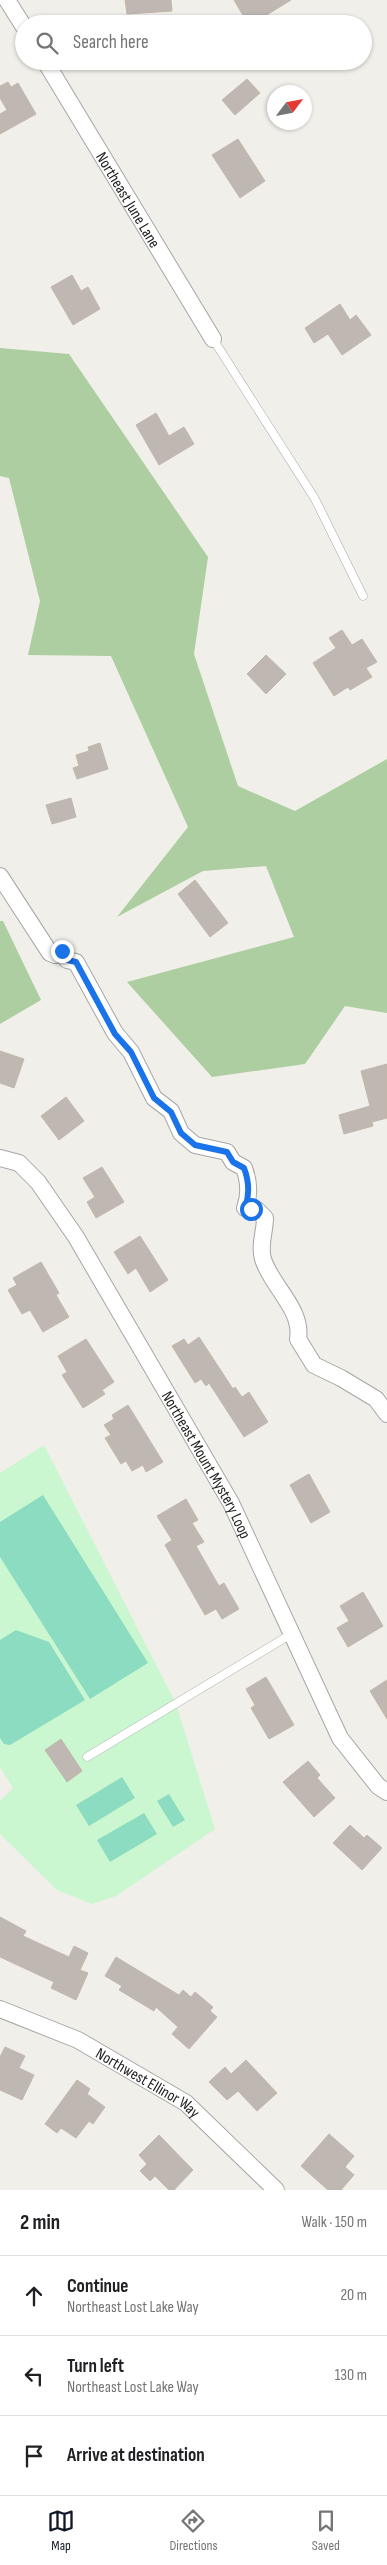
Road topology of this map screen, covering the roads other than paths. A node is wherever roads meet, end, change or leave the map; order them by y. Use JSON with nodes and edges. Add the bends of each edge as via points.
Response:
{"nodes":[{"id":1,"x":7,"y":0,"type":"edge"},
{"id":2,"x":16,"y":15,"type":"edge"},
{"id":3,"x":50,"y":70,"type":"edge"},
{"id":4,"x":213,"y":339,"type":"joint"},
{"id":5,"x":363,"y":596,"type":"dead end"},
{"id":6,"x":0,"y":876,"type":"edge"},
{"id":7,"x":0,"y":1158,"type":"edge"},
{"id":8,"x":387,"y":1414,"type":"edge"},
{"id":9,"x":293,"y":1633,"type":"junction"},
{"id":10,"x":87,"y":1757,"type":"dead end"},
{"id":11,"x":387,"y":1792,"type":"edge"},
{"id":12,"x":0,"y":2008,"type":"edge"},
{"id":13,"x":276,"y":2190,"type":"edge"}],
"edges":[{"from":1,"to":2,"type":"street"},
{"from":3,"to":4,"type":"street","name":"Northeast June Lane"},
{"from":4,"to":5,"type":"lane","via":[[315,499]]},
{"from":6,"to":8,"type":"street","via":[[50,953],[56,955],[62,951],[67,960],[76,962],[115,1034],[131,1052],[154,1098],[171,1112],[181,1133],[195,1145],[227,1152],[233,1162],[244,1168],[249,1195],[245,1208],[257,1210],[266,1218],[264,1262],[289,1305],[300,1329],[298,1339],[314,1365],[376,1399]]},
{"from":7,"to":9,"type":"street","name":"Northeast Mount Mystery Loop","via":[[19,1163],[38,1182],[76,1237],[231,1503]]},
{"from":9,"to":10,"type":"lane"},
{"from":9,"to":11,"type":"street","name":"Northeast Mount Mystery Loop","via":[[340,1738],[378,1786]]},
{"from":12,"to":13,"type":"street","name":"Northwest Ellinor Way","via":[[78,2040],[186,2103]]}]}
